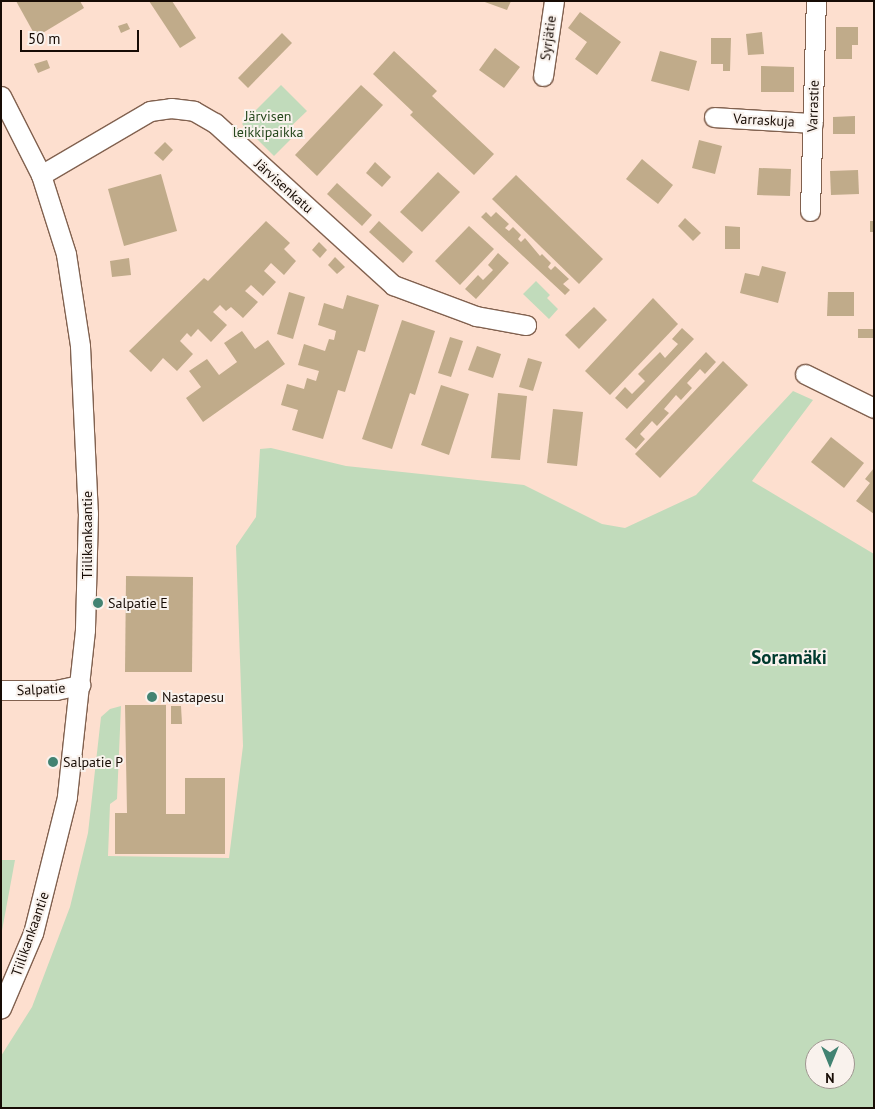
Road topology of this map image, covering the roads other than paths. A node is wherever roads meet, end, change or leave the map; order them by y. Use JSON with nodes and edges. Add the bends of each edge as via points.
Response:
{"nodes":[{"id":1,"x":554,"y":1,"type":"edge"},
{"id":2,"x":816,"y":1,"type":"edge"},
{"id":3,"x":543,"y":76,"type":"dead end"},
{"id":4,"x":1,"y":96,"type":"edge"},
{"id":5,"x":714,"y":117,"type":"dead end"},
{"id":6,"x":813,"y":123,"type":"junction"},
{"id":7,"x":41,"y":175,"type":"junction"},
{"id":8,"x":810,"y":210,"type":"dead end"},
{"id":9,"x":526,"y":325,"type":"dead end"},
{"id":10,"x":806,"y":374,"type":"dead end"},
{"id":11,"x":874,"y":408,"type":"edge"},
{"id":12,"x":80,"y":686,"type":"junction"},
{"id":13,"x":1,"y":690,"type":"edge"},
{"id":14,"x":1,"y":1008,"type":"edge"}],
"edges":[{"from":1,"to":3,"type":"street","name":"Syrjätie"},
{"from":2,"to":6,"type":"street","name":"Varrastie"},
{"from":4,"to":7,"type":"street","name":"Tiilikankaantie"},
{"from":5,"to":6,"type":"street","name":"Varraskuja"},
{"from":6,"to":8,"type":"street","name":"Varrastie"},
{"from":7,"to":9,"type":"street","name":"Järvisenkatu","via":[[150,111],[171,108],[194,111],[215,123],[393,285],[476,316]]},
{"from":7,"to":12,"type":"street","name":"Tiilikankaantie","via":[[66,254],[82,378],[88,513]]},
{"from":10,"to":11,"type":"street"},
{"from":12,"to":13,"type":"street","name":"Salpatie","via":[[56,690]]},
{"from":12,"to":14,"type":"street","name":"Tiilikankaantie","via":[[68,797],[59,841],[33,933]]}]}
